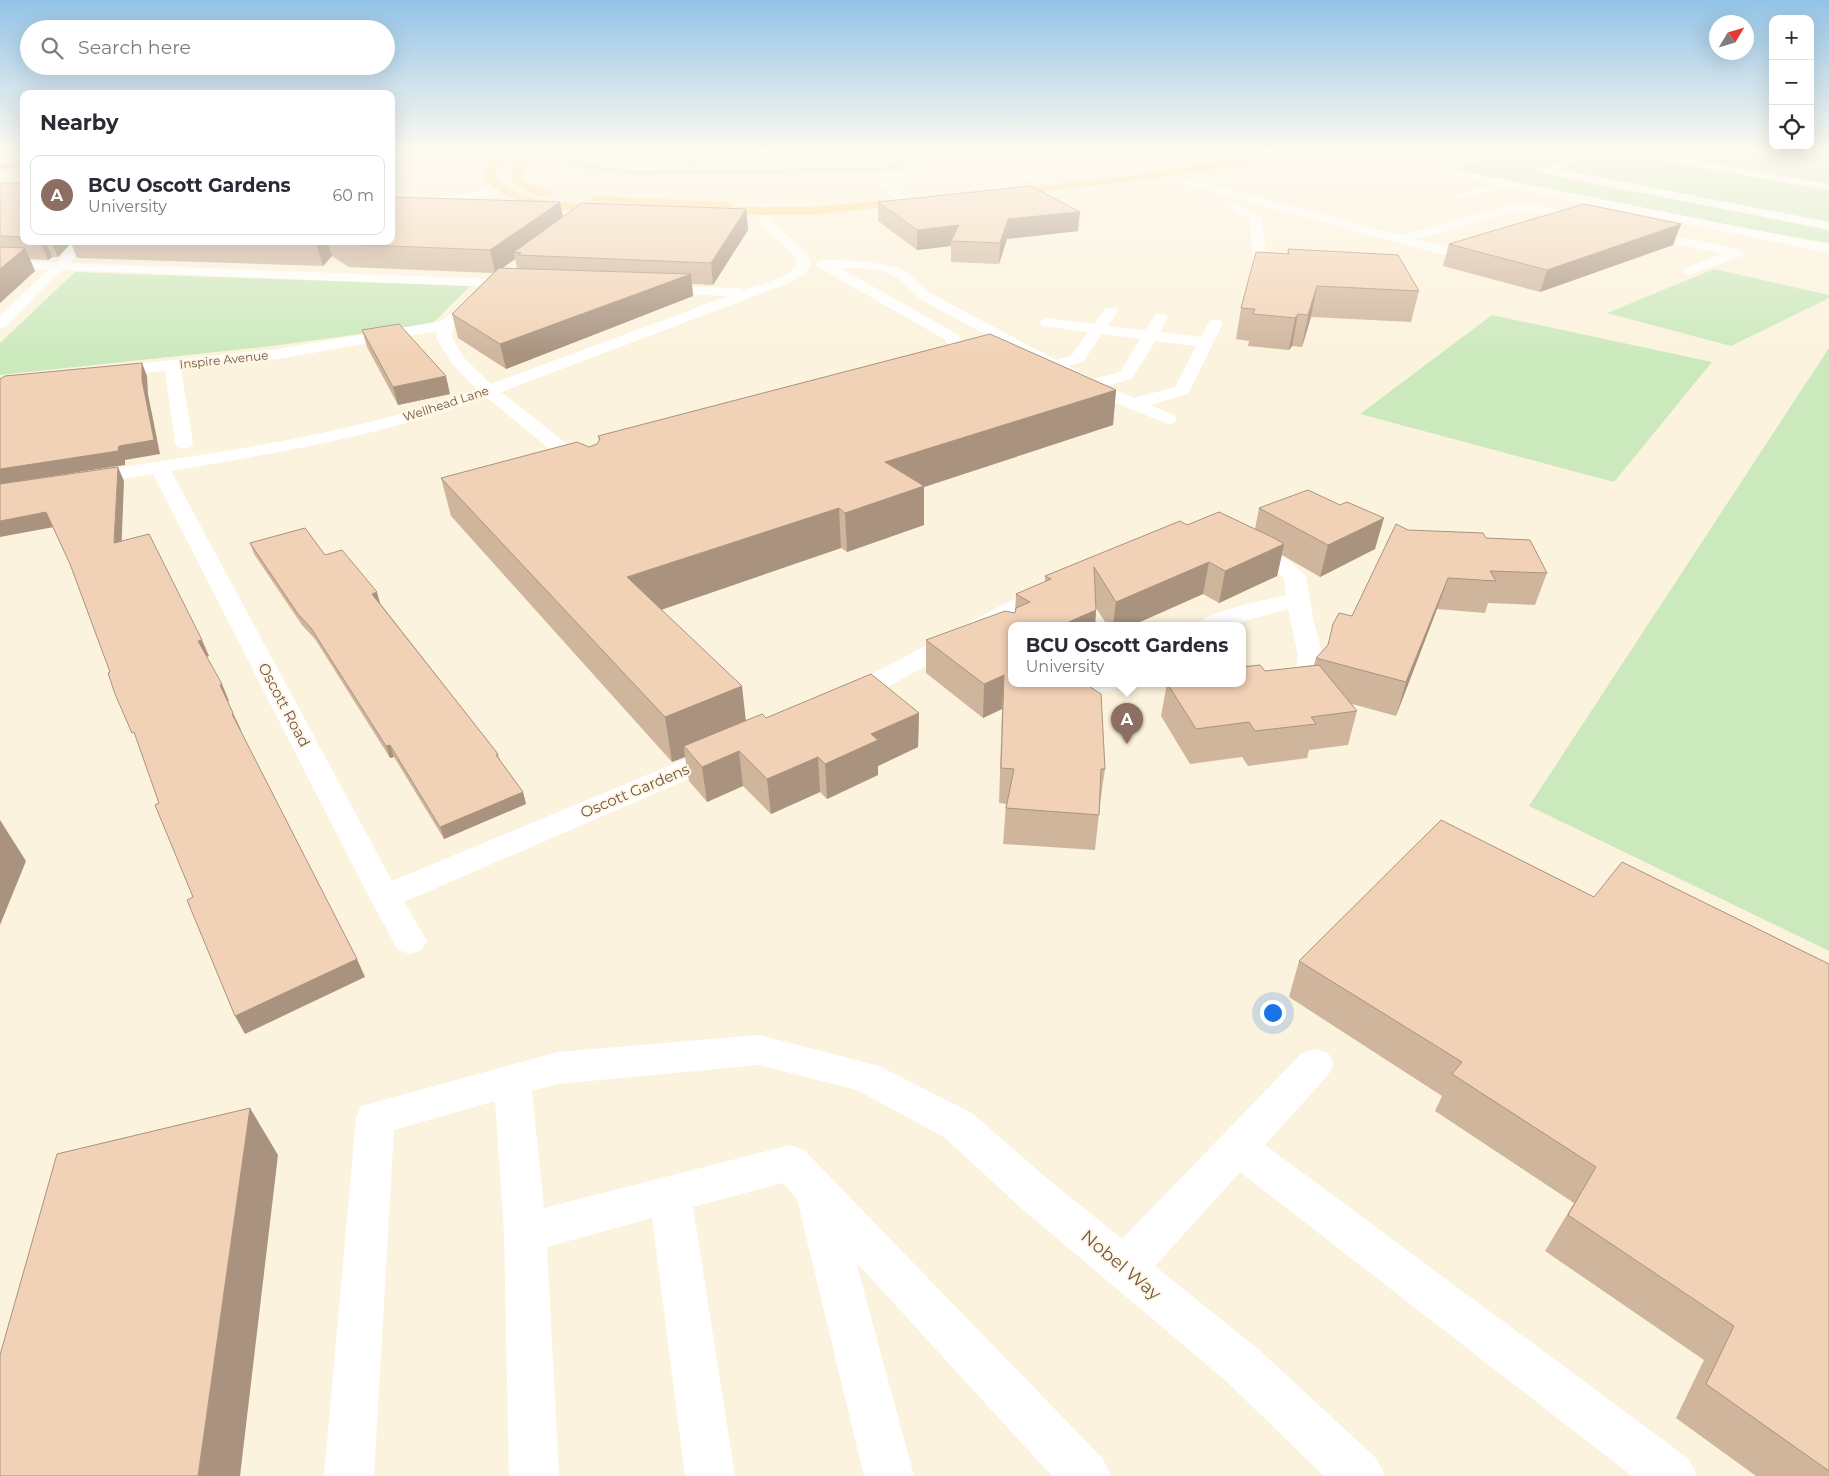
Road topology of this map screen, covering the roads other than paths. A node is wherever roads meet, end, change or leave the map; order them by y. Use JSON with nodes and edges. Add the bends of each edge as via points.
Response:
{"nodes":[{"id":1,"x":764,"y":218,"type":"edge"},
{"id":2,"x":1256,"y":218,"type":"edge"},
{"id":3,"x":1317,"y":218,"type":"edge"},
{"id":4,"x":1480,"y":218,"type":"edge"},
{"id":5,"x":1564,"y":218,"type":"edge"},
{"id":6,"x":1675,"y":218,"type":"edge"},
{"id":7,"x":1787,"y":218,"type":"edge"},
{"id":8,"x":1829,"y":226,"type":"edge"},
{"id":9,"x":1532,"y":227,"type":"edge"},
{"id":10,"x":1624,"y":228,"type":"edge"},
{"id":11,"x":1496,"y":239,"type":"edge"},
{"id":12,"x":1401,"y":240,"type":"junction"},
{"id":13,"x":78,"y":245,"type":"edge"},
{"id":14,"x":1829,"y":249,"type":"edge"},
{"id":15,"x":1258,"y":255,"type":"edge"},
{"id":16,"x":0,"y":264,"type":"edge"},
{"id":17,"x":804,"y":264,"type":"junction"},
{"id":18,"x":823,"y":264,"type":"junction"},
{"id":19,"x":60,"y":266,"type":"junction"},
{"id":20,"x":510,"y":271,"type":"edge"},
{"id":21,"x":1689,"y":271,"type":"dead end"},
{"id":22,"x":495,"y":282,"type":"junction"},
{"id":23,"x":534,"y":284,"type":"edge"},
{"id":24,"x":643,"y":288,"type":"edge"},
{"id":25,"x":752,"y":292,"type":"junction"},
{"id":26,"x":481,"y":295,"type":"edge"},
{"id":27,"x":467,"y":307,"type":"edge"},
{"id":28,"x":1111,"y":311,"type":"dead end"},
{"id":29,"x":1161,"y":317,"type":"dead end"},
{"id":30,"x":1214,"y":323,"type":"dead end"},
{"id":31,"x":0,"y":324,"type":"edge"},
{"id":32,"x":446,"y":325,"type":"junction"},
{"id":33,"x":1097,"y":329,"type":"junction"},
{"id":34,"x":1151,"y":336,"type":"junction"},
{"id":35,"x":1206,"y":342,"type":"junction"},
{"id":36,"x":1016,"y":345,"type":"junction"},
{"id":37,"x":172,"y":365,"type":"junction"},
{"id":38,"x":1054,"y":365,"type":"junction"},
{"id":39,"x":916,"y":368,"type":"edge"},
{"id":40,"x":86,"y":374,"type":"edge"},
{"id":41,"x":1091,"y":385,"type":"junction"},
{"id":42,"x":489,"y":391,"type":"junction"},
{"id":43,"x":1132,"y":404,"type":"junction"},
{"id":44,"x":1168,"y":419,"type":"dead end"},
{"id":45,"x":184,"y":443,"type":"dead end"},
{"id":46,"x":592,"y":451,"type":"edge"},
{"id":47,"x":572,"y":456,"type":"junction"},
{"id":48,"x":160,"y":468,"type":"junction"},
{"id":49,"x":595,"y":476,"type":"edge"},
{"id":50,"x":66,"y":482,"type":"edge"},
{"id":51,"x":1226,"y":537,"type":"edge"},
{"id":52,"x":1071,"y":581,"type":"edge"},
{"id":53,"x":1298,"y":599,"type":"junction"},
{"id":54,"x":987,"y":621,"type":"junction"},
{"id":55,"x":1217,"y":622,"type":"edge"},
{"id":56,"x":1008,"y":634,"type":"edge"},
{"id":57,"x":1259,"y":688,"type":"edge"},
{"id":58,"x":827,"y":708,"type":"edge"},
{"id":59,"x":746,"y":744,"type":"edge"},
{"id":60,"x":385,"y":897,"type":"junction"},
{"id":61,"x":410,"y":941,"type":"dead end"},
{"id":62,"x":1315,"y":1064,"type":"dead end"},
{"id":63,"x":512,"y":1080,"type":"junction"},
{"id":64,"x":1237,"y":1147,"type":"junction"},
{"id":65,"x":815,"y":1189,"type":"junction"},
{"id":66,"x":670,"y":1195,"type":"junction"},
{"id":67,"x":526,"y":1233,"type":"junction"},
{"id":68,"x":1124,"y":1268,"type":"junction"},
{"id":69,"x":1071,"y":1466,"type":"edge"},
{"id":70,"x":349,"y":1476,"type":"edge"},
{"id":71,"x":534,"y":1476,"type":"edge"},
{"id":72,"x":710,"y":1476,"type":"edge"},
{"id":73,"x":889,"y":1476,"type":"edge"},
{"id":74,"x":1360,"y":1476,"type":"edge"},
{"id":75,"x":1672,"y":1476,"type":"edge"}],
"edges":[{"from":1,"to":17,"type":"street","via":[[801,255]]},
{"from":2,"to":15,"type":"street","via":[[1260,268]]},
{"from":3,"to":12,"type":"street"},
{"from":4,"to":12,"type":"street"},
{"from":5,"to":9,"type":"street"},
{"from":6,"to":14,"type":"street"},
{"from":7,"to":8,"type":"street"},
{"from":10,"to":21,"type":"street","via":[[1736,252]]},
{"from":11,"to":12,"type":"street","via":[[1451,253]]},
{"from":13,"to":19,"type":"street"},
{"from":16,"to":19,"type":"street"},
{"from":17,"to":18,"type":"street"},
{"from":17,"to":25,"type":"street","name":"Wellhead Lane","via":[[787,278]]},
{"from":18,"to":36,"type":"street","via":[[880,267],[897,272],[925,296]]},
{"from":18,"to":39,"type":"street","via":[[953,338],[957,352],[941,361]]},
{"from":19,"to":22,"type":"street"},
{"from":19,"to":31,"type":"street"},
{"from":20,"to":22,"type":"street"},
{"from":22,"to":23,"type":"street"},
{"from":22,"to":26,"type":"street"},
{"from":24,"to":25,"type":"street"},
{"from":25,"to":42,"type":"street","name":"Wellhead Lane"},
{"from":27,"to":32,"type":"street"},
{"from":28,"to":33,"type":"street"},
{"from":29,"to":34,"type":"street"},
{"from":30,"to":35,"type":"street"},
{"from":32,"to":37,"type":"street","name":"Inspire Avenue","via":[[278,354]]},
{"from":32,"to":42,"type":"street","via":[[444,338],[459,362]]},
{"from":33,"to":34,"type":"street"},
{"from":33,"to":36,"type":"street","via":[[1044,327]]},
{"from":33,"to":38,"type":"street","via":[[1077,359]]},
{"from":34,"to":35,"type":"street"},
{"from":34,"to":41,"type":"street","via":[[1126,375]]},
{"from":35,"to":43,"type":"street","via":[[1182,390]]},
{"from":36,"to":38,"type":"street"},
{"from":37,"to":40,"type":"street","name":"Inspire Avenue"},
{"from":37,"to":45,"type":"street"},
{"from":38,"to":41,"type":"street"},
{"from":41,"to":43,"type":"street"},
{"from":42,"to":47,"type":"street"},
{"from":42,"to":48,"type":"street","name":"Wellhead Lane","via":[[352,431]]},
{"from":43,"to":44,"type":"street"},
{"from":46,"to":47,"type":"street"},
{"from":47,"to":49,"type":"street"},
{"from":48,"to":50,"type":"street","name":"Wellhead Lane"},
{"from":48,"to":60,"type":"street","name":"Oscott Road"},
{"from":51,"to":53,"type":"street","via":[[1289,569],[1296,576]]},
{"from":52,"to":54,"type":"street"},
{"from":53,"to":55,"type":"street"},
{"from":53,"to":57,"type":"street","via":[[1310,645],[1308,674],[1298,684]]},
{"from":54,"to":56,"type":"street"},
{"from":54,"to":58,"type":"street"},
{"from":59,"to":60,"type":"street","name":"Oscott Gardens"},
{"from":60,"to":61,"type":"street","name":"Oscott Road"},
{"from":62,"to":64,"type":"street"},
{"from":63,"to":67,"type":"street"},
{"from":63,"to":68,"type":"street","name":"Nobel Way","via":[[558,1068],[758,1050],[866,1077],[958,1125]]},
{"from":63,"to":70,"type":"street","name":"Nobel Way","via":[[375,1118]]},
{"from":64,"to":68,"type":"street"},
{"from":64,"to":75,"type":"street"},
{"from":65,"to":66,"type":"street","via":[[790,1163]]},
{"from":65,"to":69,"type":"street"},
{"from":65,"to":73,"type":"street"},
{"from":66,"to":67,"type":"street"},
{"from":66,"to":72,"type":"street"},
{"from":67,"to":71,"type":"street"},
{"from":68,"to":74,"type":"street","name":"Nobel Way","via":[[1242,1365]]}]}
